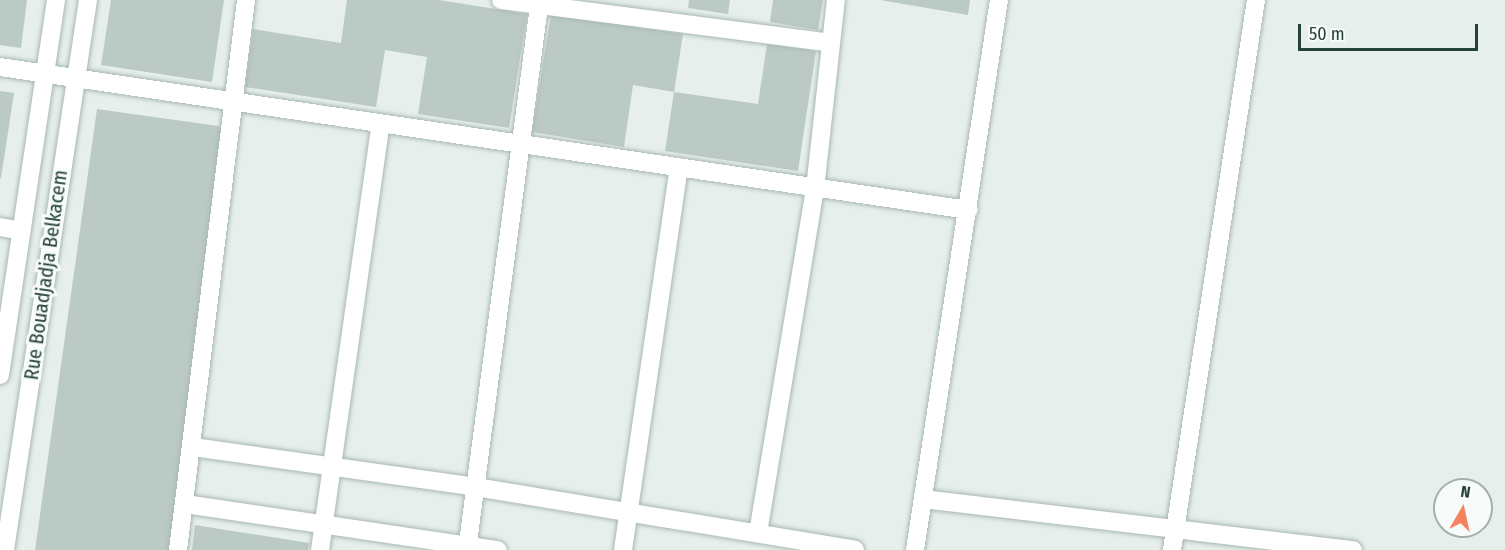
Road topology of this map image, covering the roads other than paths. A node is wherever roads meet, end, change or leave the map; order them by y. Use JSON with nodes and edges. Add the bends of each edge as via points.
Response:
{"nodes":[{"id":1,"x":56,"y":0,"type":"edge"},
{"id":2,"x":88,"y":0,"type":"edge"},
{"id":3,"x":246,"y":0,"type":"edge"},
{"id":4,"x":501,"y":0,"type":"edge"},
{"id":5,"x":836,"y":0,"type":"edge"},
{"id":6,"x":999,"y":0,"type":"edge"},
{"id":7,"x":1256,"y":0,"type":"edge"},
{"id":8,"x":539,"y":6,"type":"junction"},
{"id":9,"x":830,"y":43,"type":"junction"},
{"id":10,"x":0,"y":67,"type":"edge"},
{"id":11,"x":44,"y":73,"type":"junction"},
{"id":12,"x":75,"y":77,"type":"junction"},
{"id":13,"x":236,"y":102,"type":"junction"},
{"id":14,"x":381,"y":124,"type":"junction"},
{"id":15,"x":522,"y":146,"type":"junction"},
{"id":16,"x":679,"y":167,"type":"junction"},
{"id":17,"x":815,"y":189,"type":"junction"},
{"id":18,"x":968,"y":210,"type":"junction"},
{"id":19,"x":0,"y":227,"type":"edge"},
{"id":20,"x":22,"y":231,"type":"junction"},
{"id":21,"x":0,"y":375,"type":"edge"},
{"id":22,"x":193,"y":447,"type":"junction"},
{"id":23,"x":332,"y":468,"type":"junction"},
{"id":24,"x":476,"y":487,"type":"junction"},
{"id":25,"x":923,"y":500,"type":"junction"},
{"id":26,"x":185,"y":504,"type":"junction"},
{"id":27,"x":628,"y":513,"type":"junction"},
{"id":28,"x":324,"y":525,"type":"junction"},
{"id":29,"x":1175,"y":528,"type":"junction"},
{"id":30,"x":758,"y":533,"type":"junction"},
{"id":31,"x":467,"y":548,"type":"edge"},
{"id":32,"x":5,"y":550,"type":"edge"},
{"id":33,"x":178,"y":550,"type":"edge"},
{"id":34,"x":320,"y":550,"type":"edge"},
{"id":35,"x":498,"y":550,"type":"edge"},
{"id":36,"x":623,"y":550,"type":"edge"},
{"id":37,"x":855,"y":550,"type":"edge"},
{"id":38,"x":915,"y":550,"type":"edge"},
{"id":39,"x":1172,"y":550,"type":"edge"},
{"id":40,"x":1353,"y":550,"type":"edge"}],
"edges":[{"from":1,"to":11,"type":"street","name":"Rue Bouadjadja Belkacem"},
{"from":2,"to":12,"type":"street","name":"Rue Bouadjadja Belkacem"},
{"from":3,"to":13,"type":"street"},
{"from":4,"to":8,"type":"street"},
{"from":5,"to":9,"type":"street"},
{"from":6,"to":18,"type":"street"},
{"from":7,"to":29,"type":"street"},
{"from":8,"to":9,"type":"street"},
{"from":8,"to":15,"type":"street"},
{"from":9,"to":17,"type":"street"},
{"from":10,"to":11,"type":"street"},
{"from":11,"to":12,"type":"street"},
{"from":11,"to":20,"type":"street","name":"Rue Bouadjadja Belkacem"},
{"from":12,"to":13,"type":"street"},
{"from":12,"to":32,"type":"street","name":"Rue Bouadjadja Belkacem"},
{"from":13,"to":14,"type":"street"},
{"from":13,"to":22,"type":"street"},
{"from":14,"to":15,"type":"street"},
{"from":14,"to":23,"type":"street"},
{"from":15,"to":16,"type":"street"},
{"from":15,"to":24,"type":"street"},
{"from":16,"to":17,"type":"street"},
{"from":16,"to":27,"type":"street"},
{"from":17,"to":18,"type":"street"},
{"from":17,"to":30,"type":"street"},
{"from":18,"to":25,"type":"street"},
{"from":19,"to":20,"type":"street"},
{"from":20,"to":21,"type":"street","name":"Rue Bouadjadja Belkacem"},
{"from":22,"to":23,"type":"street"},
{"from":22,"to":26,"type":"street"},
{"from":23,"to":24,"type":"street"},
{"from":23,"to":28,"type":"street"},
{"from":24,"to":27,"type":"street"},
{"from":24,"to":31,"type":"street"},
{"from":25,"to":29,"type":"street"},
{"from":25,"to":38,"type":"street"},
{"from":26,"to":28,"type":"street"},
{"from":26,"to":33,"type":"street"},
{"from":27,"to":30,"type":"street"},
{"from":27,"to":36,"type":"street"},
{"from":28,"to":31,"type":"street"},
{"from":28,"to":34,"type":"street"},
{"from":29,"to":39,"type":"street"},
{"from":29,"to":40,"type":"street"},
{"from":30,"to":37,"type":"street"},
{"from":31,"to":35,"type":"street"}]}
